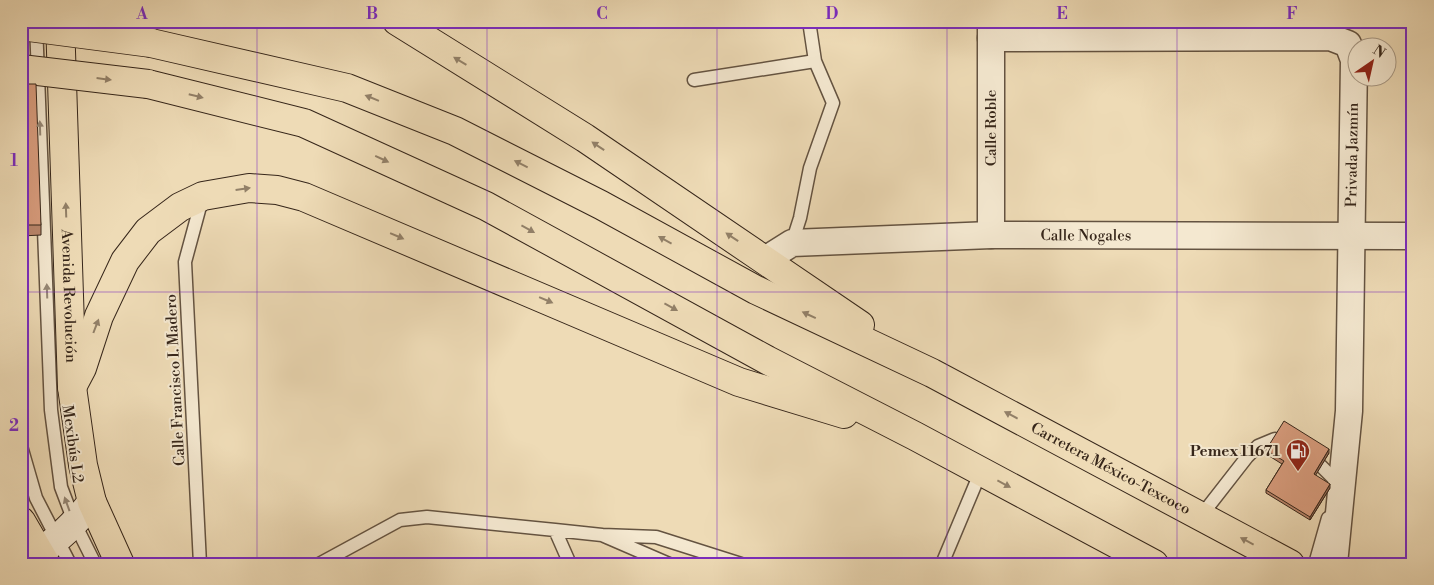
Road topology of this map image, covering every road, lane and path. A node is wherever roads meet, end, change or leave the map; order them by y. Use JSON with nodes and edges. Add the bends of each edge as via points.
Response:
{"nodes":[{"id":1,"x":36,"y":21,"type":"edge"},
{"id":2,"x":60,"y":21,"type":"edge"},
{"id":3,"x":397,"y":21,"type":"edge"},
{"id":4,"x":809,"y":21,"type":"edge"},
{"id":5,"x":21,"y":26,"type":"edge"},
{"id":6,"x":990,"y":30,"type":"edge"},
{"id":7,"x":815,"y":61,"type":"junction"},
{"id":8,"x":21,"y":69,"type":"edge"},
{"id":9,"x":694,"y":80,"type":"dead end"},
{"id":10,"x":203,"y":196,"type":"junction"},
{"id":11,"x":991,"y":234,"type":"junction"},
{"id":12,"x":1413,"y":236,"type":"edge"},
{"id":13,"x":1351,"y":237,"type":"junction"},
{"id":14,"x":792,"y":243,"type":"junction"},
{"id":15,"x":765,"y":260,"type":"junction"},
{"id":16,"x":932,"y":373,"type":"junction"},
{"id":17,"x":72,"y":387,"type":"junction"},
{"id":18,"x":915,"y":436,"type":"junction"},
{"id":19,"x":1275,"y":439,"type":"edge"},
{"id":20,"x":21,"y":446,"type":"edge"},
{"id":21,"x":1322,"y":466,"type":"edge"},
{"id":22,"x":981,"y":471,"type":"junction"},
{"id":23,"x":92,"y":502,"type":"junction"},
{"id":24,"x":1201,"y":516,"type":"junction"},
{"id":25,"x":21,"y":521,"type":"edge"},
{"id":26,"x":555,"y":530,"type":"junction"},
{"id":27,"x":602,"y":534,"type":"junction"},
{"id":28,"x":38,"y":552,"type":"edge"},
{"id":29,"x":70,"y":564,"type":"edge"},
{"id":30,"x":95,"y":564,"type":"edge"},
{"id":31,"x":120,"y":564,"type":"edge"},
{"id":32,"x":200,"y":564,"type":"edge"},
{"id":33,"x":319,"y":564,"type":"edge"},
{"id":34,"x":570,"y":564,"type":"edge"},
{"id":35,"x":669,"y":564,"type":"edge"},
{"id":36,"x":741,"y":564,"type":"edge"},
{"id":37,"x":942,"y":564,"type":"edge"},
{"id":38,"x":1154,"y":564,"type":"edge"},
{"id":39,"x":1290,"y":564,"type":"edge"},
{"id":40,"x":1315,"y":564,"type":"edge"},
{"id":41,"x":1334,"y":564,"type":"edge"}],
"edges":[{"from":28,"to":1,"type":"lane","name":"Mexibús L2","one_way":true,"via":[[61,486],[51,410]]},
{"from":17,"to":2,"type":"main road","name":"Avenida Revolución","one_way":true},
{"from":15,"to":3,"type":"main road","one_way":true,"via":[[585,138]]},
{"from":4,"to":7,"type":"lane"},
{"from":16,"to":5,"type":"main road","one_way":true,"bridge":true,"via":[[756,290],[601,205],[455,131],[347,88],[151,43]]},
{"from":6,"to":11,"type":"street","name":"Calle Roble"},
{"from":6,"to":13,"type":"street","name":"Privada Jazmín","via":[[1330,37],[1348,44],[1354,60]]},
{"from":7,"to":9,"type":"lane"},
{"from":7,"to":14,"type":"lane","via":[[833,103],[810,168]]},
{"from":8,"to":18,"type":"main road","one_way":true,"bridge":true,"via":[[148,84],[304,123],[486,206],[767,360]]},
{"from":17,"to":10,"type":"main road","one_way":true,"via":[[125,260],[148,231],[180,207]]},
{"from":10,"to":18,"type":"main road","one_way":true,"via":[[250,188],[304,197],[739,382]]},
{"from":10,"to":32,"type":"lane","name":"Calle Francisco I. Madero","via":[[185,262]]},
{"from":11,"to":13,"type":"street","name":"Calle Nogales"},
{"from":11,"to":14,"type":"street","name":"Calle Nogales"},
{"from":12,"to":13,"type":"street","name":"Calle Nogales"},
{"from":13,"to":41,"type":"street","name":"Privada Jazmín","via":[[1349,411]]},
{"from":14,"to":15,"type":"street","name":"Calle Nogales"},
{"from":15,"to":16,"type":"main road"},
{"from":24,"to":16,"type":"main road","name":"Carretera México-Texcoco","one_way":true},
{"from":17,"to":23,"type":"main road","name":"Avenida Revolución","via":[[83,465]]},
{"from":18,"to":22,"type":"main road"},
{"from":19,"to":24,"type":"lane","via":[[1258,446],[1247,457]]},
{"from":20,"to":28,"type":"lane","name":"Mexibús L2","via":[[36,498]]},
{"from":21,"to":40,"type":"lane","via":[[1334,479],[1336,493]]},
{"from":22,"to":37,"type":"lane"},
{"from":22,"to":38,"type":"main road","one_way":true},
{"from":23,"to":28,"type":"main road"},
{"from":23,"to":31,"type":"main road","name":"Avenida Revolución"},
{"from":39,"to":24,"type":"main road","name":"Carretera México-Texcoco","one_way":true},
{"from":25,"to":28,"type":"main road"},
{"from":26,"to":27,"type":"lane"},
{"from":26,"to":33,"type":"lane","via":[[427,517],[400,520]]},
{"from":26,"to":34,"type":"lane"},
{"from":27,"to":35,"type":"lane"},
{"from":27,"to":36,"type":"lane","via":[[656,537]]},
{"from":28,"to":29,"type":"lane","name":"Mexibús L2"},
{"from":28,"to":30,"type":"lane","name":"Mexibús L2"}]}
